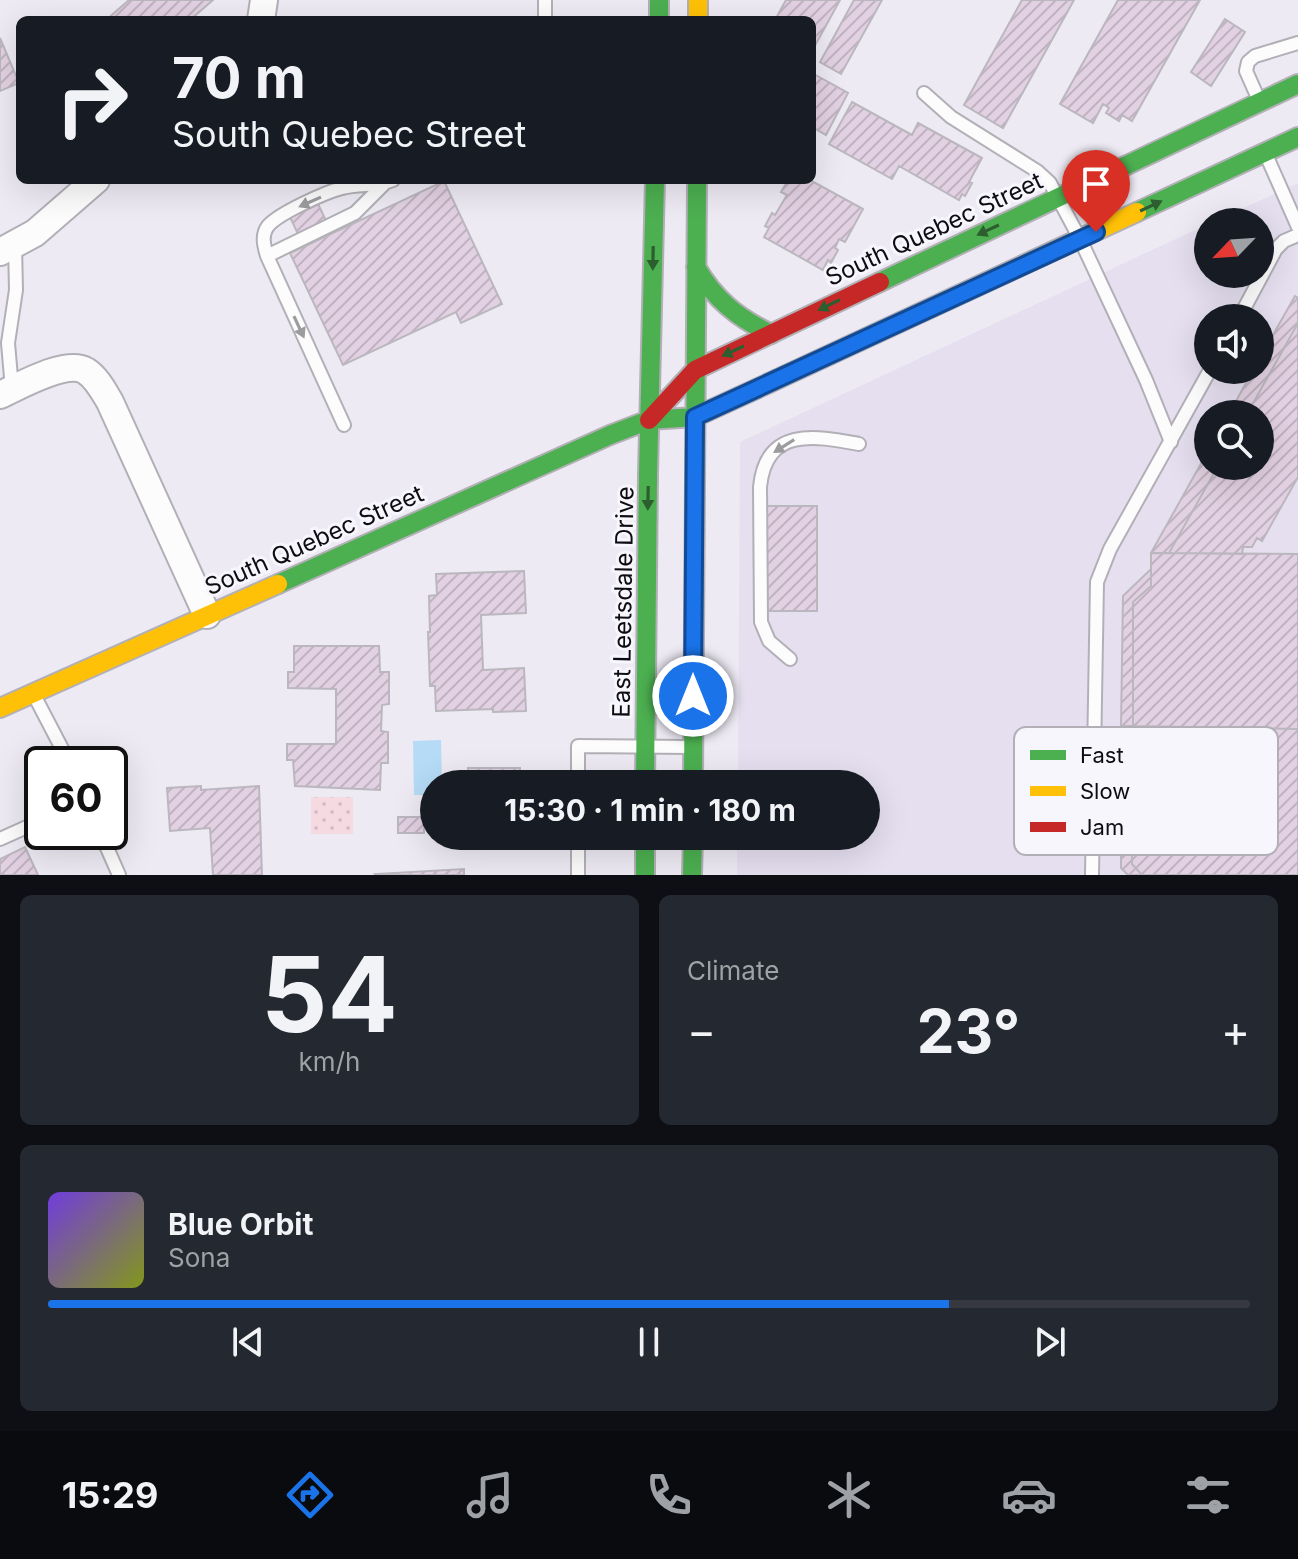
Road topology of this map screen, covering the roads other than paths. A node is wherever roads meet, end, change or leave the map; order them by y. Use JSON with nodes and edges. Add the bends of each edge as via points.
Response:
{"nodes":[{"id":1,"x":1298,"y":43,"type":"edge"},
{"id":2,"x":1298,"y":84,"type":"edge"},
{"id":3,"x":924,"y":93,"type":"dead end"},
{"id":4,"x":1260,"y":102,"type":"junction"},
{"id":5,"x":1298,"y":137,"type":"edge"},
{"id":6,"x":1265,"y":152,"type":"junction"},
{"id":7,"x":92,"y":184,"type":"edge"},
{"id":8,"x":371,"y":184,"type":"edge"},
{"id":9,"x":387,"y":184,"type":"edge"},
{"id":10,"x":655,"y":184,"type":"edge"},
{"id":11,"x":697,"y":184,"type":"edge"},
{"id":12,"x":1059,"y":196,"type":"junction"},
{"id":13,"x":1298,"y":227,"type":"edge"},
{"id":14,"x":1298,"y":235,"type":"edge"},
{"id":15,"x":1080,"y":239,"type":"junction"},
{"id":16,"x":8,"y":248,"type":"edge"},
{"id":17,"x":267,"y":256,"type":"junction"},
{"id":18,"x":696,"y":267,"type":"junction"},
{"id":19,"x":1247,"y":304,"type":"edge"},
{"id":20,"x":771,"y":334,"type":"junction"},
{"id":21,"x":695,"y":370,"type":"junction"},
{"id":22,"x":1202,"y":384,"type":"edge"},
{"id":23,"x":6,"y":392,"type":"edge"},
{"id":24,"x":695,"y":417,"type":"junction"},
{"id":25,"x":649,"y":420,"type":"junction"},
{"id":26,"x":344,"y":425,"type":"dead end"},
{"id":27,"x":1171,"y":442,"type":"junction"},
{"id":28,"x":859,"y":444,"type":"dead end"},
{"id":29,"x":207,"y":615,"type":"junction"},
{"id":30,"x":790,"y":659,"type":"dead end"},
{"id":31,"x":33,"y":692,"type":"junction"},
{"id":32,"x":0,"y":708,"type":"edge"},
{"id":33,"x":1095,"y":727,"type":"edge"},
{"id":34,"x":61,"y":746,"type":"edge"},
{"id":35,"x":645,"y":747,"type":"junction"},
{"id":36,"x":693,"y":747,"type":"junction"},
{"id":37,"x":578,"y":770,"type":"edge"},
{"id":38,"x":645,"y":770,"type":"edge"},
{"id":39,"x":693,"y":770,"type":"edge"},
{"id":40,"x":24,"y":828,"type":"edge"},
{"id":41,"x":0,"y":839,"type":"edge"},
{"id":42,"x":108,"y":850,"type":"edge"},
{"id":43,"x":578,"y":850,"type":"edge"},
{"id":44,"x":645,"y":850,"type":"edge"},
{"id":45,"x":693,"y":850,"type":"edge"},
{"id":46,"x":1092,"y":855,"type":"edge"},
{"id":47,"x":119,"y":875,"type":"edge"},
{"id":48,"x":578,"y":875,"type":"edge"},
{"id":49,"x":645,"y":875,"type":"edge"},
{"id":50,"x":692,"y":875,"type":"edge"},
{"id":51,"x":1092,"y":875,"type":"edge"}],
"edges":[{"from":1,"to":4,"type":"lane","via":[[1248,62],[1246,71]]},
{"from":2,"to":4,"type":"main road","name":"South Quebec Street"},
{"from":3,"to":12,"type":"lane","via":[[951,117],[1044,176]]},
{"from":4,"to":12,"type":"main road","name":"South Quebec Street"},
{"from":5,"to":6,"type":"main road","name":"South Quebec Street"},
{"from":6,"to":13,"type":"lane"},
{"from":15,"to":6,"type":"main road","name":"South Quebec Street","one_way":true},
{"from":7,"to":16,"type":"street"},
{"from":8,"to":17,"type":"lane","one_way":true,"via":[[343,187],[280,215],[267,227]]},
{"from":9,"to":17,"type":"lane","via":[[355,213]]},
{"from":10,"to":25,"type":"main road","name":"East Leetsdale Drive","one_way":true},
{"from":11,"to":18,"type":"main road"},
{"from":12,"to":15,"type":"lane"},
{"from":12,"to":20,"type":"main road","name":"South Quebec Street","one_way":true},
{"from":14,"to":19,"type":"lane","via":[[1276,249]]},
{"from":15,"to":24,"type":"main road","name":"South Quebec Street"},
{"from":15,"to":27,"type":"lane"},
{"from":16,"to":23,"type":"lane","via":[[16,290]]},
{"from":17,"to":26,"type":"lane","one_way":true},
{"from":18,"to":20,"type":"main road","via":[[719,301]]},
{"from":18,"to":21,"type":"main road"},
{"from":20,"to":21,"type":"main road","name":"South Quebec Street","one_way":true},
{"from":21,"to":24,"type":"main road"},
{"from":21,"to":25,"type":"main road","name":"South Quebec Street"},
{"from":22,"to":27,"type":"lane"},
{"from":23,"to":29,"type":"street","via":[[73,367],[94,378],[110,402]]},
{"from":24,"to":25,"type":"main road","name":"South Quebec Street"},
{"from":24,"to":36,"type":"main road"},
{"from":25,"to":29,"type":"main road","name":"South Quebec Street"},
{"from":25,"to":35,"type":"main road","name":"East Leetsdale Drive","one_way":true},
{"from":27,"to":33,"type":"lane","via":[[1097,582]]},
{"from":28,"to":30,"type":"lane","one_way":true,"via":[[799,438],[774,452],[763,471],[761,622],[769,641]]},
{"from":29,"to":31,"type":"main road","name":"South Quebec Street"},
{"from":31,"to":32,"type":"main road","name":"South Quebec Street"},
{"from":31,"to":34,"type":"lane"},
{"from":35,"to":36,"type":"lane"},
{"from":35,"to":37,"type":"lane","via":[[578,746]]},
{"from":35,"to":38,"type":"main road","name":"East Leetsdale Drive"},
{"from":36,"to":39,"type":"main road"},
{"from":40,"to":41,"type":"lane"},
{"from":42,"to":47,"type":"lane"},
{"from":43,"to":48,"type":"lane"},
{"from":44,"to":49,"type":"main road"},
{"from":45,"to":50,"type":"main road"},
{"from":46,"to":51,"type":"lane"}]}
